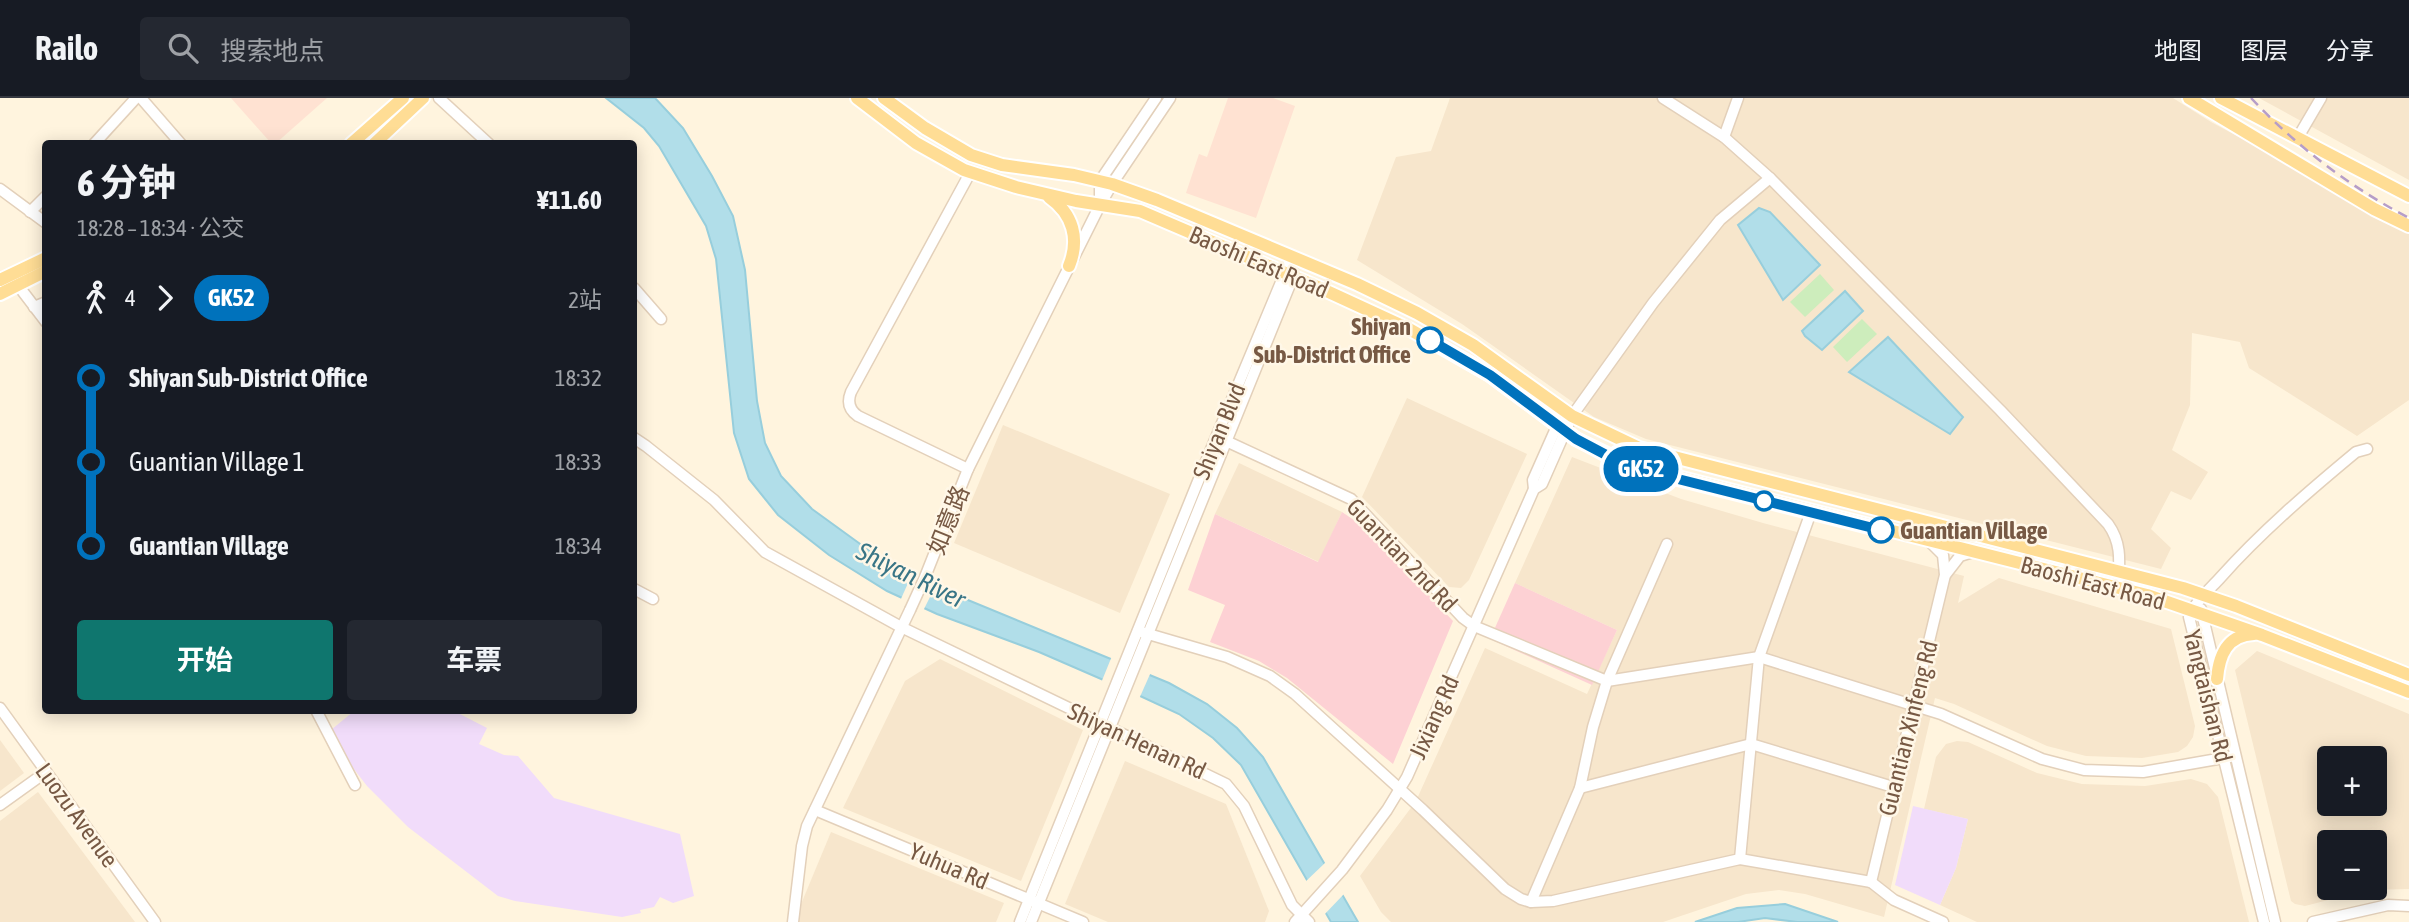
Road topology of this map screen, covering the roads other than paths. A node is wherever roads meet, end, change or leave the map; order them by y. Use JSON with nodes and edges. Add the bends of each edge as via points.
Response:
{"nodes":[{"id":1,"x":136,"y":98,"type":"edge"},
{"id":2,"x":141,"y":98,"type":"edge"},
{"id":3,"x":403,"y":98,"type":"edge"},
{"id":4,"x":423,"y":98,"type":"edge"},
{"id":5,"x":439,"y":98,"type":"edge"},
{"id":6,"x":857,"y":98,"type":"edge"},
{"id":7,"x":884,"y":98,"type":"edge"},
{"id":8,"x":1156,"y":98,"type":"edge"},
{"id":9,"x":1170,"y":98,"type":"edge"},
{"id":10,"x":1663,"y":98,"type":"edge"},
{"id":11,"x":1738,"y":98,"type":"edge"},
{"id":12,"x":2189,"y":98,"type":"edge"},
{"id":13,"x":2221,"y":98,"type":"edge"},
{"id":14,"x":2321,"y":98,"type":"edge"},
{"id":15,"x":1724,"y":137,"type":"junction"},
{"id":16,"x":2297,"y":139,"type":"junction"},
{"id":17,"x":98,"y":140,"type":"edge"},
{"id":18,"x":178,"y":140,"type":"edge"},
{"id":19,"x":356,"y":140,"type":"edge"},
{"id":20,"x":379,"y":140,"type":"edge"},
{"id":21,"x":485,"y":140,"type":"edge"},
{"id":22,"x":970,"y":173,"type":"junction"},
{"id":23,"x":1770,"y":178,"type":"junction"},
{"id":24,"x":1106,"y":182,"type":"junction"},
{"id":25,"x":0,"y":189,"type":"edge"},
{"id":26,"x":1043,"y":193,"type":"junction"},
{"id":27,"x":2409,"y":196,"type":"edge"},
{"id":28,"x":42,"y":200,"type":"edge"},
{"id":29,"x":1100,"y":205,"type":"junction"},
{"id":30,"x":30,"y":212,"type":"junction"},
{"id":31,"x":42,"y":220,"type":"edge"},
{"id":32,"x":2409,"y":226,"type":"edge"},
{"id":33,"x":1293,"y":256,"type":"junction"},
{"id":34,"x":42,"y":260,"type":"edge"},
{"id":35,"x":1069,"y":266,"type":"junction"},
{"id":36,"x":42,"y":273,"type":"edge"},
{"id":37,"x":1289,"y":275,"type":"junction"},
{"id":38,"x":0,"y":280,"type":"edge"},
{"id":39,"x":17,"y":284,"type":"junction"},
{"id":40,"x":637,"y":291,"type":"edge"},
{"id":41,"x":0,"y":293,"type":"edge"},
{"id":42,"x":42,"y":304,"type":"edge"},
{"id":43,"x":34,"y":307,"type":"junction"},
{"id":44,"x":42,"y":317,"type":"edge"},
{"id":45,"x":662,"y":319,"type":"dead end"},
{"id":46,"x":1572,"y":416,"type":"junction"},
{"id":47,"x":1562,"y":429,"type":"junction"},
{"id":48,"x":637,"y":440,"type":"edge"},
{"id":49,"x":1226,"y":441,"type":"junction"},
{"id":50,"x":2367,"y":449,"type":"dead end"},
{"id":51,"x":968,"y":469,"type":"junction"},
{"id":52,"x":1811,"y":512,"type":"junction"},
{"id":53,"x":1928,"y":541,"type":"junction"},
{"id":54,"x":1667,"y":544,"type":"dead end"},
{"id":55,"x":1975,"y":552,"type":"junction"},
{"id":56,"x":2119,"y":572,"type":"junction"},
{"id":57,"x":1945,"y":575,"type":"junction"},
{"id":58,"x":2118,"y":588,"type":"junction"},
{"id":59,"x":637,"y":591,"type":"edge"},
{"id":60,"x":2204,"y":595,"type":"junction"},
{"id":61,"x":653,"y":599,"type":"dead end"},
{"id":62,"x":2197,"y":612,"type":"junction"},
{"id":63,"x":1474,"y":626,"type":"junction"},
{"id":64,"x":901,"y":627,"type":"junction"},
{"id":65,"x":1143,"y":633,"type":"junction"},
{"id":66,"x":2262,"y":635,"type":"junction"},
{"id":67,"x":1759,"y":657,"type":"junction"},
{"id":68,"x":2409,"y":675,"type":"edge"},
{"id":69,"x":2217,"y":679,"type":"junction"},
{"id":70,"x":1607,"y":681,"type":"junction"},
{"id":71,"x":2409,"y":692,"type":"edge"},
{"id":72,"x":1914,"y":707,"type":"junction"},
{"id":73,"x":0,"y":708,"type":"edge"},
{"id":74,"x":318,"y":714,"type":"edge"},
{"id":75,"x":1105,"y":727,"type":"junction"},
{"id":76,"x":1751,"y":744,"type":"junction"},
{"id":77,"x":2235,"y":756,"type":"junction"},
{"id":78,"x":2224,"y":759,"type":"junction"},
{"id":79,"x":46,"y":772,"type":"junction"},
{"id":80,"x":355,"y":785,"type":"dead end"},
{"id":81,"x":1893,"y":787,"type":"junction"},
{"id":82,"x":1580,"y":788,"type":"junction"},
{"id":83,"x":1400,"y":789,"type":"junction"},
{"id":84,"x":0,"y":805,"type":"edge"},
{"id":85,"x":815,"y":810,"type":"junction"},
{"id":86,"x":1740,"y":859,"type":"junction"},
{"id":87,"x":1871,"y":882,"type":"junction"},
{"id":88,"x":1034,"y":902,"type":"junction"},
{"id":89,"x":1531,"y":902,"type":"junction"},
{"id":90,"x":2409,"y":906,"type":"edge"},
{"id":91,"x":1302,"y":920,"type":"edge"},
{"id":92,"x":155,"y":922,"type":"edge"},
{"id":93,"x":793,"y":922,"type":"edge"},
{"id":94,"x":1020,"y":922,"type":"edge"},
{"id":95,"x":1031,"y":922,"type":"edge"},
{"id":96,"x":1083,"y":922,"type":"edge"},
{"id":97,"x":1943,"y":922,"type":"edge"},
{"id":98,"x":2264,"y":922,"type":"edge"},
{"id":99,"x":2275,"y":922,"type":"edge"},
{"id":100,"x":2314,"y":922,"type":"edge"}],
"edges":[{"from":1,"to":17,"type":"street"},
{"from":2,"to":18,"type":"street"},
{"from":3,"to":19,"type":"main road"},
{"from":4,"to":20,"type":"main road"},
{"from":5,"to":21,"type":"street"},
{"from":6,"to":22,"type":"main road","name":"Baoshi East Road","via":[[931,153]]},
{"from":7,"to":24,"type":"main road","name":"Baoshi East Road","via":[[971,155]]},
{"from":8,"to":24,"type":"street"},
{"from":9,"to":24,"type":"street"},
{"from":10,"to":15,"type":"street"},
{"from":11,"to":15,"type":"street"},
{"from":12,"to":32,"type":"main road"},
{"from":13,"to":16,"type":"main road"},
{"from":14,"to":16,"type":"street"},
{"from":15,"to":23,"type":"street"},
{"from":16,"to":27,"type":"main road"},
{"from":22,"to":26,"type":"main road","name":"Baoshi East Road"},
{"from":22,"to":51,"type":"street","via":[[848,403],[858,416]]},
{"from":23,"to":46,"type":"street","via":[[1720,220]]},
{"from":23,"to":56,"type":"street","via":[[2108,524],[2120,549]]},
{"from":24,"to":29,"type":"street","name":"如意路"},
{"from":24,"to":33,"type":"main road","name":"Baoshi East Road"},
{"from":25,"to":30,"type":"street"},
{"from":26,"to":29,"type":"main road","name":"Baoshi East Road"},
{"from":26,"to":35,"type":"main road","via":[[1058,203],[1072,225],[1074,250]]},
{"from":28,"to":30,"type":"street"},
{"from":29,"to":35,"type":"street","name":"如意路"},
{"from":29,"to":37,"type":"main road","name":"Baoshi East Road","via":[[1140,211]]},
{"from":30,"to":31,"type":"street"},
{"from":33,"to":37,"type":"street","name":"Shiyan Blvd"},
{"from":33,"to":46,"type":"main road","name":"Baoshi East Road","via":[[1446,329]]},
{"from":34,"to":38,"type":"main road"},
{"from":35,"to":51,"type":"street","name":"如意路"},
{"from":36,"to":39,"type":"main road"},
{"from":37,"to":47,"type":"main road","name":"Baoshi East Road","via":[[1451,351]]},
{"from":37,"to":49,"type":"street","name":"Shiyan Blvd"},
{"from":37,"to":65,"type":"street","name":"Shiyan Blvd"},
{"from":39,"to":41,"type":"main road"},
{"from":39,"to":43,"type":"street"},
{"from":40,"to":45,"type":"street"},
{"from":42,"to":43,"type":"street"},
{"from":43,"to":44,"type":"street"},
{"from":46,"to":47,"type":"street"},
{"from":46,"to":56,"type":"main road","name":"Baoshi East Road","via":[[1657,454]]},
{"from":47,"to":52,"type":"main road","name":"Baoshi East Road","via":[[1610,457],[1650,472]]},
{"from":47,"to":63,"type":"street","name":"Jixiang Rd","via":[[1533,480],[1535,489]]},
{"from":48,"to":64,"type":"street","name":"Shiyan Henan Rd","via":[[714,500],[765,552]]},
{"from":49,"to":63,"type":"street","name":"Guantian 2nd Rd","via":[[1351,499]]},
{"from":49,"to":65,"type":"street","name":"Shiyan Blvd"},
{"from":50,"to":60,"type":"street","via":[[2356,452],[2295,504]]},
{"from":51,"to":64,"type":"street","name":"如意路","bridge":true},
{"from":52,"to":53,"type":"main road","name":"Baoshi East Road"},
{"from":52,"to":67,"type":"street"},
{"from":53,"to":55,"type":"main road","name":"Baoshi East Road"},
{"from":53,"to":57,"type":"street","via":[[1942,552]]},
{"from":54,"to":70,"type":"street"},
{"from":55,"to":57,"type":"street","via":[[1960,556]]},
{"from":55,"to":58,"type":"main road","name":"Baoshi East Road"},
{"from":56,"to":58,"type":"street"},
{"from":56,"to":60,"type":"main road","name":"Baoshi East Road"},
{"from":57,"to":72,"type":"street","name":"Guantian Xinfeng Rd"},
{"from":58,"to":62,"type":"main road","name":"Baoshi East Road"},
{"from":59,"to":61,"type":"street"},
{"from":60,"to":62,"type":"street","name":"Yangtaishan Rd"},
{"from":60,"to":68,"type":"main road","name":"Baoshi East Road"},
{"from":62,"to":66,"type":"main road","name":"Baoshi East Road"},
{"from":62,"to":69,"type":"street","name":"Yangtaishan Rd"},
{"from":62,"to":78,"type":"street","name":"Yangtaishan Rd","via":[[2189,620]]},
{"from":63,"to":70,"type":"street","name":"Guantian 2nd Rd"},
{"from":63,"to":83,"type":"street","name":"Jixiang Rd"},
{"from":64,"to":75,"type":"street","name":"Shiyan Henan Rd"},
{"from":64,"to":85,"type":"street","name":"如意路"},
{"from":65,"to":75,"type":"street","name":"Shiyan Blvd","via":[[1114,689]]},
{"from":65,"to":75,"type":"street","name":"Shiyan Blvd","via":[[1125,694]]},
{"from":65,"to":83,"type":"street","via":[[1234,660],[1270,676]]},
{"from":66,"to":69,"type":"main road","via":[[2241,636],[2230,642],[2221,655]]},
{"from":66,"to":71,"type":"main road","name":"Baoshi East Road"},
{"from":67,"to":70,"type":"street"},
{"from":67,"to":72,"type":"street"},
{"from":67,"to":76,"type":"street"},
{"from":69,"to":77,"type":"street","name":"Yangtaishan Rd"},
{"from":70,"to":82,"type":"street"},
{"from":72,"to":78,"type":"street","via":[[1948,717],[2042,759],[2084,770],[2143,772]]},
{"from":72,"to":81,"type":"street","name":"Guantian Xinfeng Rd"},
{"from":73,"to":79,"type":"street","name":"Luozu Avenue"},
{"from":74,"to":80,"type":"street"},
{"from":75,"to":88,"type":"street","name":"Shiyan Blvd"},
{"from":75,"to":91,"type":"street","name":"Shiyan Henan Rd","via":[[1218,779],[1232,790]]},
{"from":76,"to":81,"type":"street"},
{"from":76,"to":82,"type":"street"},
{"from":76,"to":86,"type":"street"},
{"from":77,"to":78,"type":"street"},
{"from":77,"to":99,"type":"street","name":"Yangtaishan Rd"},
{"from":78,"to":98,"type":"street","name":"Yangtaishan Rd"},
{"from":79,"to":84,"type":"street"},
{"from":79,"to":92,"type":"street","name":"Luozu Avenue"},
{"from":81,"to":87,"type":"street","name":"Guantian Xinfeng Rd"},
{"from":82,"to":89,"type":"street"},
{"from":83,"to":89,"type":"street","via":[[1505,889]]},
{"from":83,"to":91,"type":"street","name":"Jixiang Rd"},
{"from":85,"to":88,"type":"street","name":"Yuhua Rd"},
{"from":85,"to":93,"type":"street","name":"如意路","via":[[802,846]]},
{"from":86,"to":87,"type":"street"},
{"from":86,"to":89,"type":"street"},
{"from":87,"to":97,"type":"street","via":[[1894,900]]},
{"from":88,"to":94,"type":"street","name":"Shiyan Blvd"},
{"from":88,"to":95,"type":"street","name":"Shiyan Blvd"},
{"from":88,"to":96,"type":"street","name":"Yuhua Rd"},
{"from":90,"to":100,"type":"street","via":[[2388,905]]}]}
